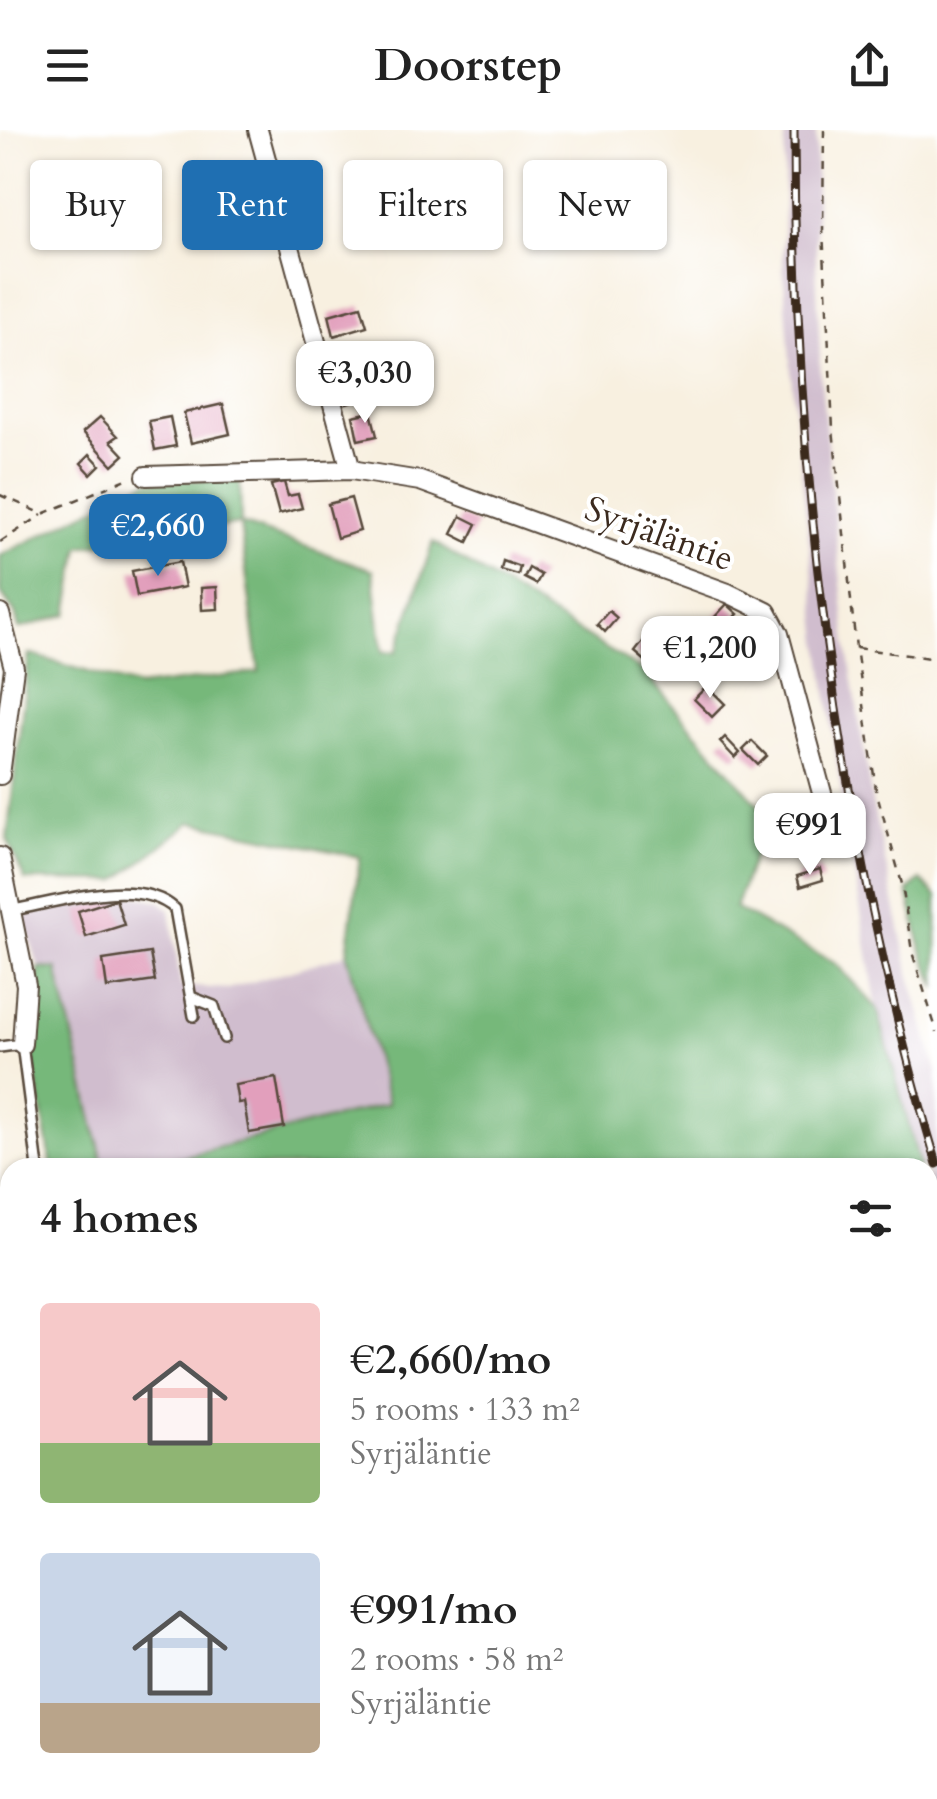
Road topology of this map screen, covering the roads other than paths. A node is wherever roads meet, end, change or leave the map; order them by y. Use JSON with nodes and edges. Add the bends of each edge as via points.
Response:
{"nodes":[{"id":1,"x":258,"y":130,"type":"edge"},
{"id":2,"x":351,"y":470,"type":"junction"},
{"id":3,"x":146,"y":476,"type":"road end"},
{"id":4,"x":0,"y":614,"type":"edge"},
{"id":5,"x":0,"y":775,"type":"edge"},
{"id":6,"x":836,"y":845,"type":"dead end"},
{"id":7,"x":0,"y":857,"type":"edge"},
{"id":8,"x":13,"y":910,"type":"junction"},
{"id":9,"x":191,"y":997,"type":"junction"},
{"id":10,"x":194,"y":1016,"type":"dead end"},
{"id":11,"x":224,"y":1038,"type":"dead end"},
{"id":12,"x":22,"y":1044,"type":"junction"},
{"id":13,"x":0,"y":1047,"type":"edge"},
{"id":14,"x":37,"y":1158,"type":"edge"}],
"edges":[{"from":1,"to":2,"type":"street"},
{"from":2,"to":3,"type":"street","name":"Syrjäläntie"},
{"from":2,"to":6,"type":"street","name":"Syrjäläntie","via":[[420,481],[767,612],[779,634]]},
{"from":4,"to":5,"type":"street","via":[[14,668]]},
{"from":7,"to":8,"type":"street"},
{"from":8,"to":9,"type":"lane","via":[[112,892],[164,898],[175,909]]},
{"from":8,"to":12,"type":"street","via":[[26,985]]},
{"from":9,"to":10,"type":"lane"},
{"from":9,"to":11,"type":"lane","via":[[214,1006]]},
{"from":12,"to":13,"type":"lane"},
{"from":12,"to":14,"type":"lane"}]}
